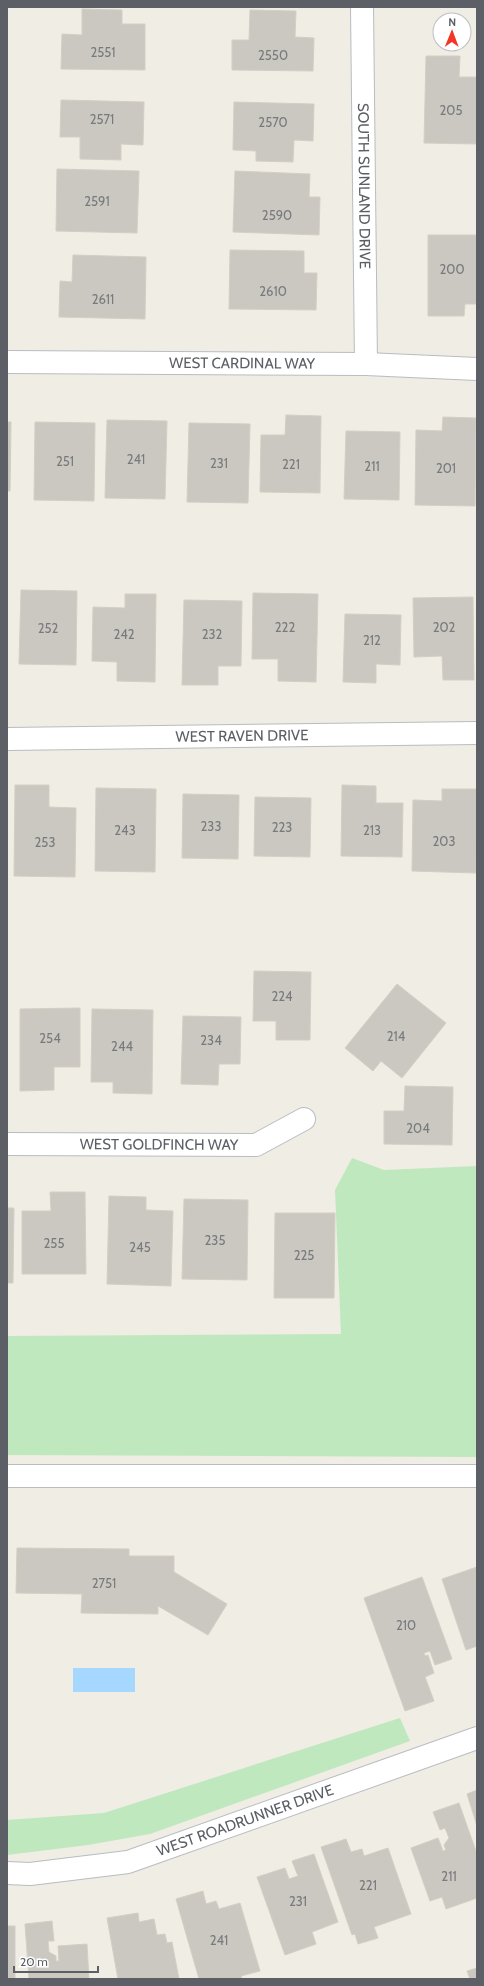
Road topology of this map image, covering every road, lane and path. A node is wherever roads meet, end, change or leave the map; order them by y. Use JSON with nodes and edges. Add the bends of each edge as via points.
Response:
{"nodes":[{"id":1,"x":362,"y":7,"type":"edge"},
{"id":2,"x":7,"y":362,"type":"edge"},
{"id":3,"x":366,"y":364,"type":"junction"},
{"id":4,"x":477,"y":369,"type":"edge"},
{"id":5,"x":477,"y":733,"type":"edge"},
{"id":6,"x":7,"y":739,"type":"edge"},
{"id":7,"x":304,"y":1119,"type":"dead end"},
{"id":8,"x":7,"y":1144,"type":"edge"},
{"id":9,"x":7,"y":1476,"type":"edge"},
{"id":10,"x":477,"y":1476,"type":"edge"},
{"id":11,"x":477,"y":1738,"type":"edge"},
{"id":12,"x":7,"y":1873,"type":"edge"}],
"edges":[{"from":1,"to":3,"type":"street","name":"SOUTH SUNLAND DRIVE"},
{"from":2,"to":3,"type":"street","name":"WEST CARDINAL WAY"},
{"from":3,"to":4,"type":"street","name":"WEST CARDINAL WAY"},
{"from":5,"to":6,"type":"street","name":"WEST RAVEN DRIVE"},
{"from":7,"to":8,"type":"street","name":"WEST GOLDFINCH WAY","via":[[256,1145]]},
{"from":9,"to":10,"type":"street"},
{"from":11,"to":12,"type":"street","name":"WEST ROADRUNNER DRIVE","via":[[128,1862],[30,1874]]}]}
